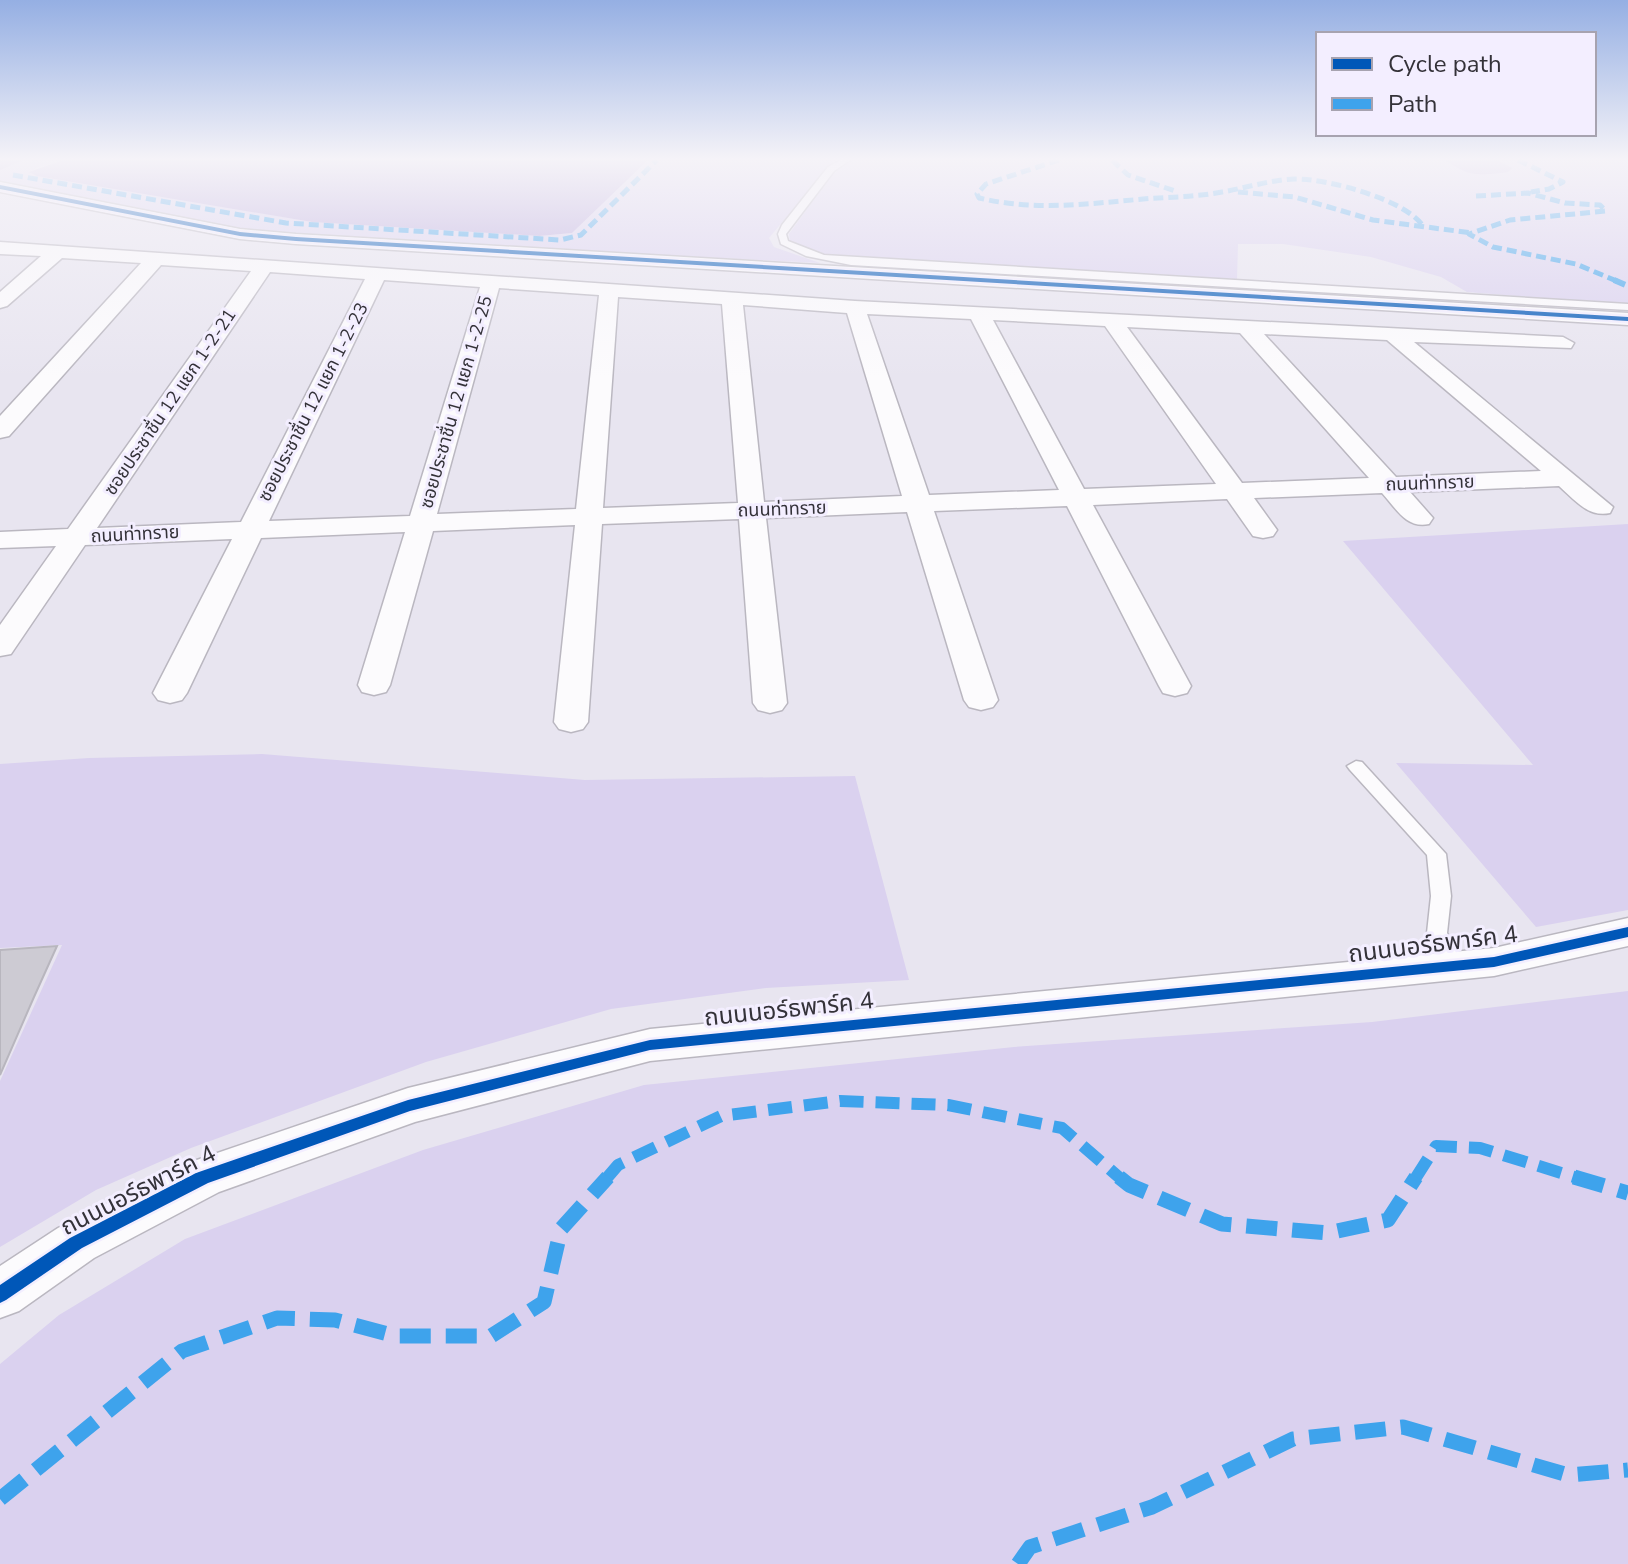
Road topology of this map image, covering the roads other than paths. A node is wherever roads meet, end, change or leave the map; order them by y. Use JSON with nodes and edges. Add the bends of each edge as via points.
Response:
{"nodes":[{"id":1,"x":246,"y":233,"type":"edge"},
{"id":2,"x":782,"y":233,"type":"edge"},
{"id":3,"x":0,"y":248,"type":"edge"},
{"id":4,"x":55,"y":254,"type":"junction"},
{"id":5,"x":154,"y":261,"type":"junction"},
{"id":6,"x":263,"y":268,"type":"junction"},
{"id":7,"x":377,"y":275,"type":"junction"},
{"id":8,"x":491,"y":283,"type":"junction"},
{"id":9,"x":609,"y":291,"type":"junction"},
{"id":10,"x":732,"y":299,"type":"junction"},
{"id":11,"x":0,"y":302,"type":"edge"},
{"id":12,"x":855,"y":307,"type":"junction"},
{"id":13,"x":1628,"y":307,"type":"edge"},
{"id":14,"x":979,"y":314,"type":"junction"},
{"id":15,"x":1628,"y":319,"type":"edge"},
{"id":16,"x":1111,"y":320,"type":"junction"},
{"id":17,"x":1247,"y":328,"type":"junction"},
{"id":18,"x":1393,"y":335,"type":"junction"},
{"id":19,"x":1563,"y":343,"type":"dead end"},
{"id":20,"x":0,"y":431,"type":"edge"},
{"id":21,"x":1565,"y":478,"type":"junction"},
{"id":22,"x":1388,"y":485,"type":"junction"},
{"id":23,"x":1236,"y":492,"type":"junction"},
{"id":24,"x":1079,"y":498,"type":"junction"},
{"id":25,"x":919,"y":505,"type":"junction"},
{"id":26,"x":1600,"y":507,"type":"dead end"},
{"id":27,"x":753,"y":510,"type":"junction"},
{"id":28,"x":590,"y":515,"type":"junction"},
{"id":29,"x":1419,"y":518,"type":"dead end"},
{"id":30,"x":422,"y":522,"type":"junction"},
{"id":31,"x":249,"y":529,"type":"junction"},
{"id":32,"x":1263,"y":530,"type":"dead end"},
{"id":33,"x":78,"y":537,"type":"junction"},
{"id":34,"x":0,"y":540,"type":"edge"},
{"id":35,"x":0,"y":647,"type":"edge"},
{"id":36,"x":374,"y":685,"type":"dead end"},
{"id":37,"x":1175,"y":686,"type":"dead end"},
{"id":38,"x":170,"y":693,"type":"dead end"},
{"id":39,"x":981,"y":700,"type":"dead end"},
{"id":40,"x":770,"y":703,"type":"dead end"},
{"id":41,"x":571,"y":722,"type":"dead end"},
{"id":42,"x":1356,"y":766,"type":"dead end"},
{"id":43,"x":1628,"y":932,"type":"edge"},
{"id":44,"x":1456,"y":966,"type":"junction"},
{"id":45,"x":0,"y":1295,"type":"edge"}],
"edges":[{"from":1,"to":15,"type":"street"},
{"from":2,"to":13,"type":"lane","via":[[784,242],[797,251],[829,260]]},
{"from":3,"to":4,"type":"street"},
{"from":4,"to":5,"type":"street"},
{"from":4,"to":11,"type":"street"},
{"from":5,"to":6,"type":"street"},
{"from":5,"to":20,"type":"street"},
{"from":6,"to":7,"type":"street"},
{"from":6,"to":33,"type":"street","name":"ซอยประชาชื่น 12 แยก 1-2-21"},
{"from":7,"to":8,"type":"street"},
{"from":7,"to":31,"type":"street","name":"ซอยประชาชื่น 12 แยก 1-2-23"},
{"from":8,"to":9,"type":"street"},
{"from":8,"to":30,"type":"street","name":"ซอยประชาชื่น 12 แยก 1-2-25"},
{"from":9,"to":10,"type":"street"},
{"from":9,"to":28,"type":"street"},
{"from":10,"to":12,"type":"street"},
{"from":10,"to":27,"type":"street"},
{"from":12,"to":14,"type":"street"},
{"from":12,"to":25,"type":"street"},
{"from":14,"to":16,"type":"street"},
{"from":14,"to":24,"type":"street"},
{"from":16,"to":17,"type":"street"},
{"from":16,"to":23,"type":"street"},
{"from":17,"to":18,"type":"street"},
{"from":17,"to":22,"type":"street"},
{"from":18,"to":19,"type":"street"},
{"from":18,"to":21,"type":"street"},
{"from":21,"to":22,"type":"street","name":"ถนนท่าทราย"},
{"from":21,"to":26,"type":"street"},
{"from":22,"to":23,"type":"street","name":"ถนนท่าทราย"},
{"from":22,"to":29,"type":"street"},
{"from":23,"to":24,"type":"street","name":"ถนนท่าทราย"},
{"from":23,"to":32,"type":"street"},
{"from":24,"to":25,"type":"street","name":"ถนนท่าทราย"},
{"from":24,"to":37,"type":"street"},
{"from":25,"to":27,"type":"street","name":"ถนนท่าทราย"},
{"from":25,"to":39,"type":"street"},
{"from":27,"to":28,"type":"street","name":"ถนนท่าทราย"},
{"from":27,"to":40,"type":"street"},
{"from":28,"to":30,"type":"street","name":"ถนนท่าทราย"},
{"from":28,"to":41,"type":"street"},
{"from":30,"to":31,"type":"street","name":"ถนนท่าทราย"},
{"from":30,"to":36,"type":"street","name":"ซอยประชาชื่น 12 แยก 1-2-25"},
{"from":31,"to":33,"type":"street","name":"ถนนท่าทราย"},
{"from":31,"to":38,"type":"street","name":"ซอยประชาชื่น 12 แยก 1-2-23"},
{"from":33,"to":34,"type":"street","name":"ถนนท่าทราย"},
{"from":33,"to":35,"type":"street","name":"ซอยประชาชื่น 12 แยก 1-2-21"},
{"from":42,"to":44,"type":"lane","via":[[1436,854],[1441,896],[1437,933]]},
{"from":43,"to":44,"type":"street","name":"ถนนนอร์ธพาร์ค 4"},
{"from":44,"to":45,"type":"street","name":"ถนนนอร์ธพาร์ค 4","via":[[650,1045],[408,1106],[202,1178],[76,1243]]}]}
